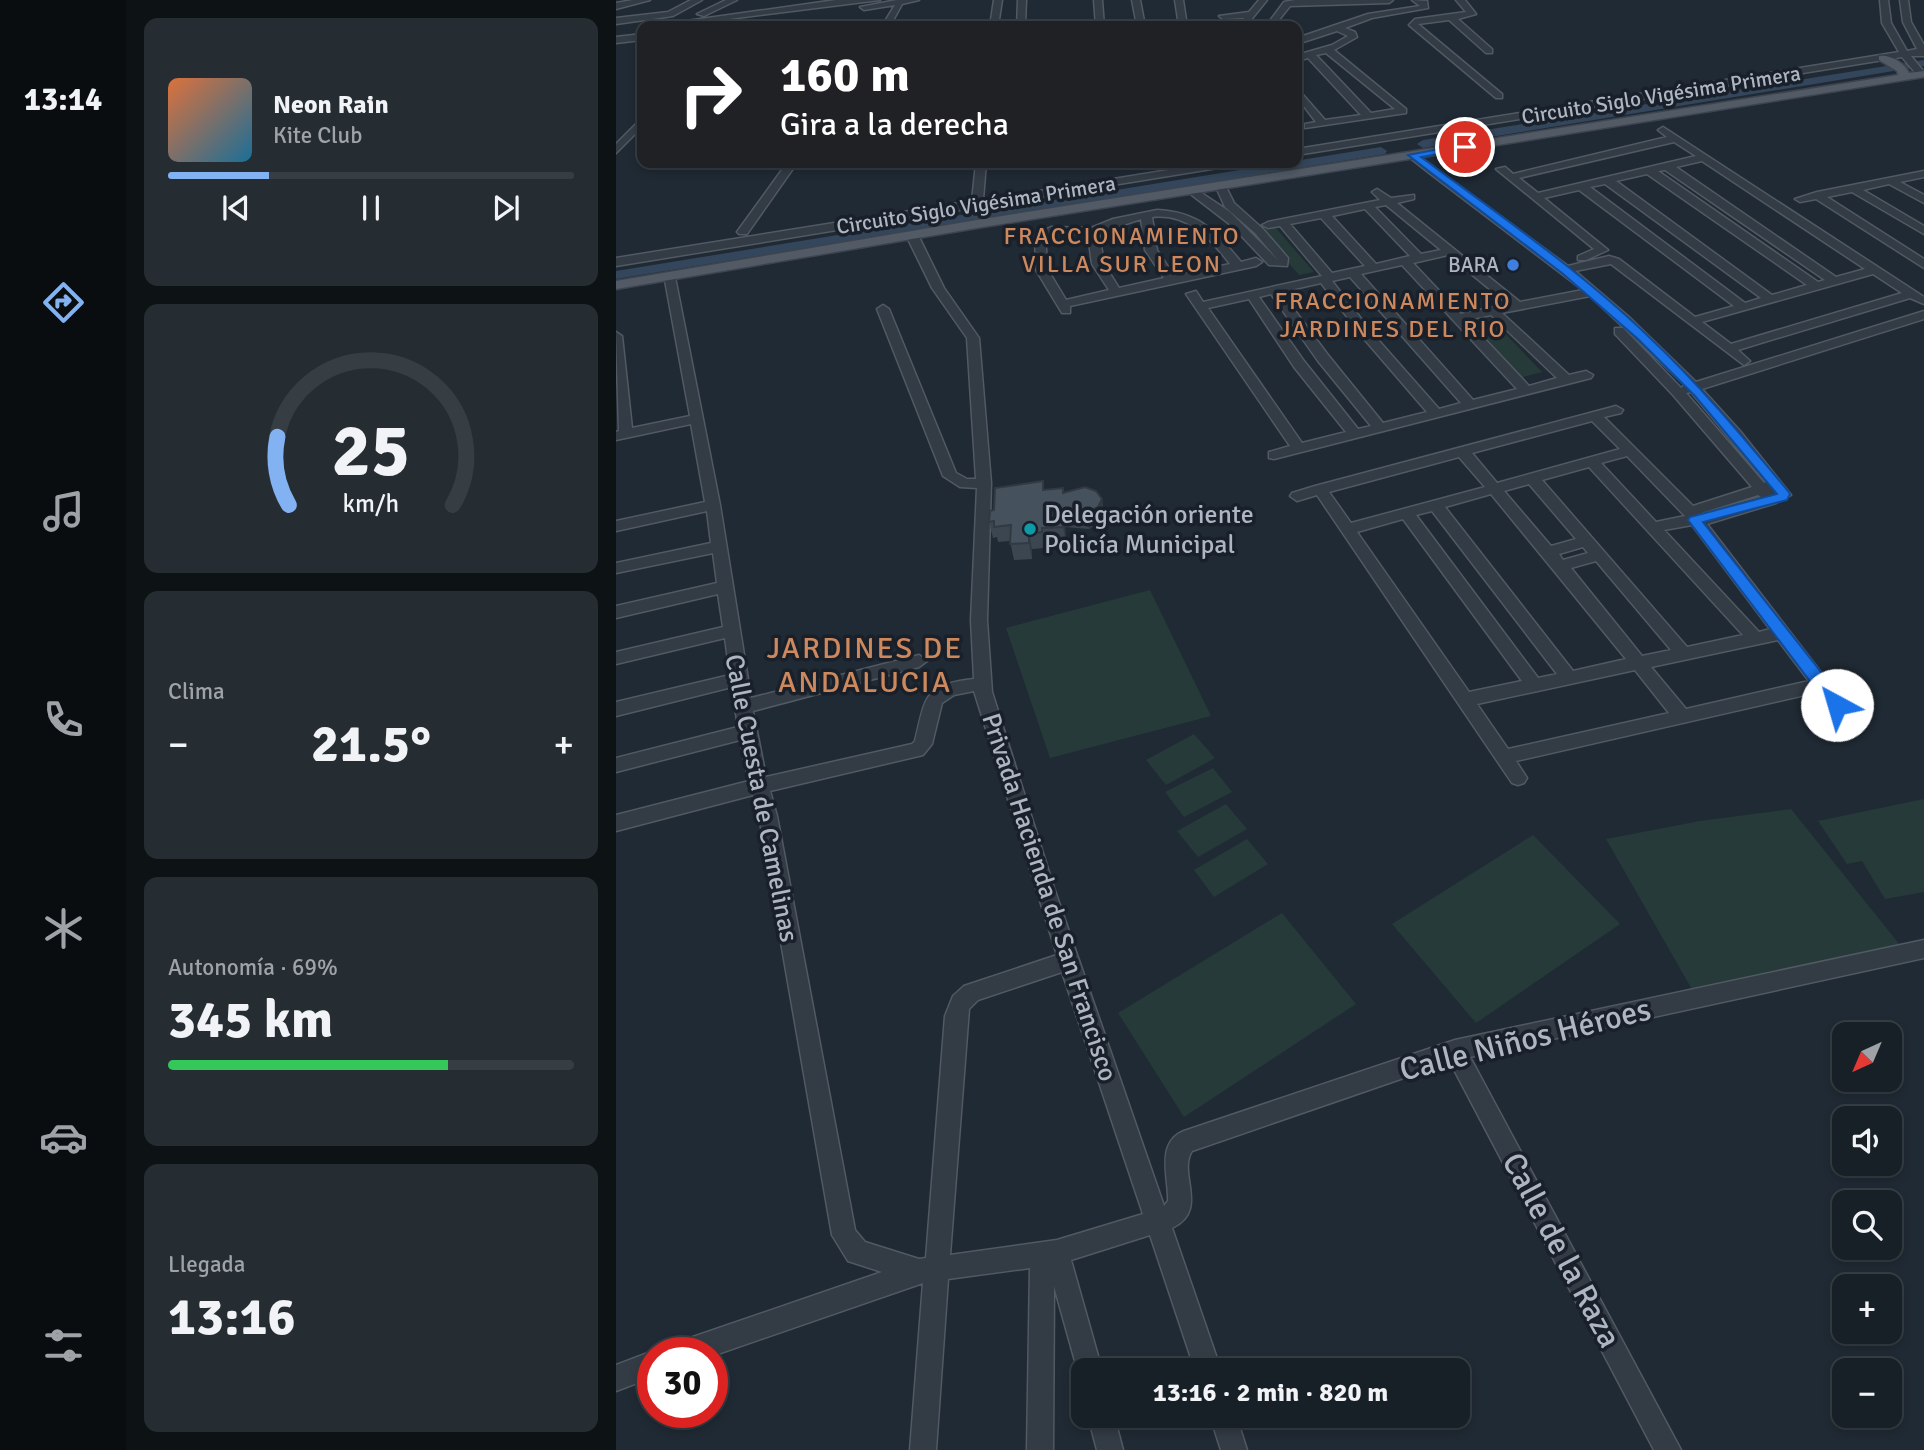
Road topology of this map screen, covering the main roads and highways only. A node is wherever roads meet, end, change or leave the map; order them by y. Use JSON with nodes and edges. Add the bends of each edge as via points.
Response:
{"nodes":[{"id":1,"x":1886,"y":59,"type":"road end"},
{"id":2,"x":1904,"y":67,"type":"junction"},
{"id":3,"x":1922,"y":75,"type":"edge"},
{"id":4,"x":616,"y":285,"type":"edge"}],
"edges":[{"from":1,"to":2,"type":"main road"},
{"from":2,"to":3,"type":"main road"},
{"from":2,"to":4,"type":"main road","name":"Circuito Siglo Vigésima Primera","via":[[1399,158]]}]}
